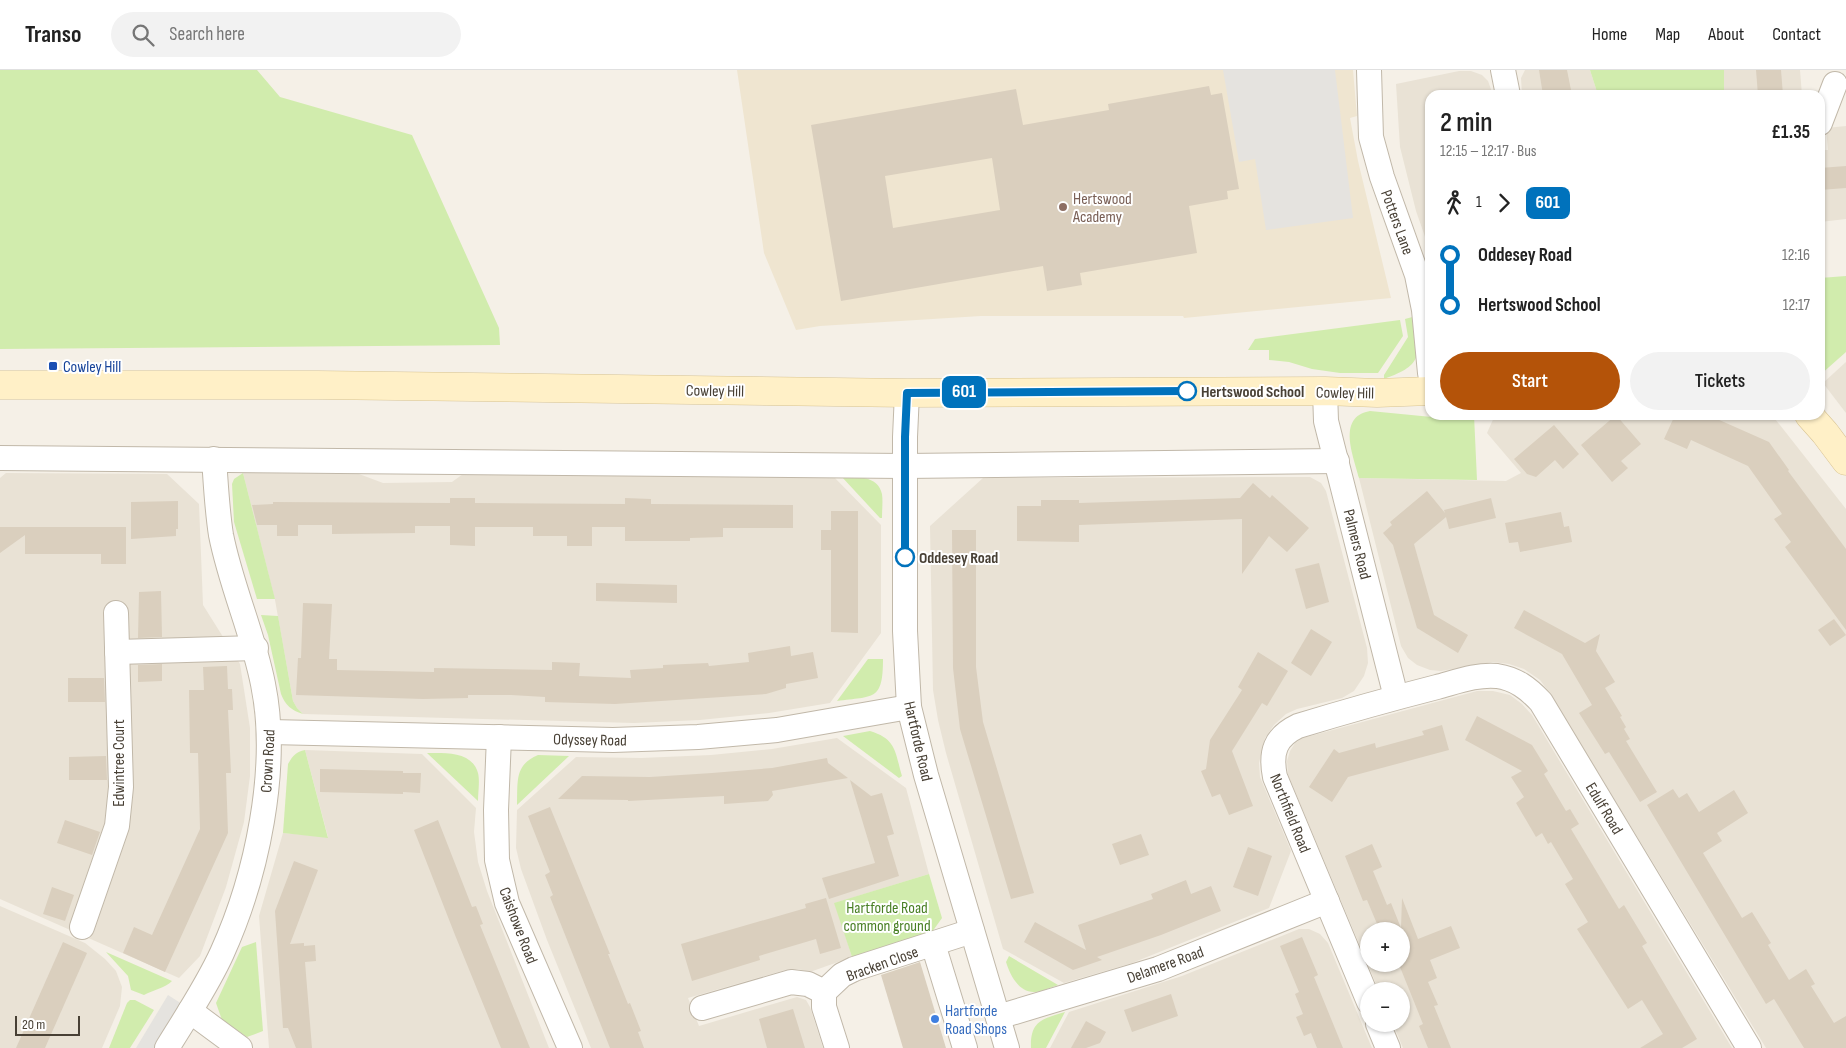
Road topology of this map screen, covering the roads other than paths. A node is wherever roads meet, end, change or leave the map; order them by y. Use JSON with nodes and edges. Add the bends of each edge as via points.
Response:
{"nodes":[{"id":1,"x":1369,"y":70,"type":"edge"},
{"id":2,"x":1503,"y":70,"type":"edge"},
{"id":3,"x":1838,"y":79,"type":"edge"},
{"id":4,"x":1507,"y":90,"type":"edge"},
{"id":5,"x":1825,"y":111,"type":"edge"},
{"id":6,"x":1425,"y":320,"type":"edge"},
{"id":7,"x":0,"y":385,"type":"edge"},
{"id":8,"x":1325,"y":391,"type":"junction"},
{"id":9,"x":1425,"y":391,"type":"edge"},
{"id":10,"x":907,"y":393,"type":"junction"},
{"id":11,"x":1813,"y":420,"type":"edge"},
{"id":12,"x":0,"y":458,"type":"edge"},
{"id":13,"x":214,"y":460,"type":"junction"},
{"id":14,"x":1337,"y":461,"type":"junction"},
{"id":15,"x":1846,"y":461,"type":"edge"},
{"id":16,"x":904,"y":466,"type":"junction"},
{"id":17,"x":116,"y":613,"type":"dead end"},
{"id":18,"x":256,"y":648,"type":"junction"},
{"id":19,"x":117,"y":652,"type":"junction"},
{"id":20,"x":1396,"y":697,"type":"junction"},
{"id":21,"x":909,"y":707,"type":"junction"},
{"id":22,"x":270,"y":732,"type":"junction"},
{"id":23,"x":499,"y":737,"type":"junction"},
{"id":24,"x":1327,"y":901,"type":"junction"},
{"id":25,"x":82,"y":928,"type":"dead end"},
{"id":26,"x":972,"y":932,"type":"junction"},
{"id":27,"x":933,"y":944,"type":"junction"},
{"id":28,"x":1361,"y":982,"type":"edge"},
{"id":29,"x":824,"y":992,"type":"junction"},
{"id":30,"x":702,"y":1008,"type":"dead end"},
{"id":31,"x":190,"y":1011,"type":"junction"},
{"id":32,"x":998,"y":1017,"type":"junction"},
{"id":33,"x":1381,"y":1032,"type":"edge"},
{"id":34,"x":167,"y":1048,"type":"edge"},
{"id":35,"x":240,"y":1048,"type":"edge"},
{"id":36,"x":570,"y":1048,"type":"edge"},
{"id":37,"x":837,"y":1048,"type":"edge"},
{"id":38,"x":965,"y":1048,"type":"edge"},
{"id":39,"x":1007,"y":1048,"type":"edge"},
{"id":40,"x":1388,"y":1048,"type":"edge"},
{"id":41,"x":1749,"y":1048,"type":"edge"}],
"edges":[{"from":1,"to":6,"type":"street","name":"Potters Lane","via":[[1371,137],[1417,275]]},
{"from":2,"to":4,"type":"street"},
{"from":3,"to":5,"type":"street"},
{"from":7,"to":10,"type":"main road","name":"Cowley Hill","via":[[318,385]]},
{"from":8,"to":9,"type":"main road","name":"Cowley Hill"},
{"from":8,"to":10,"type":"main road","name":"Cowley Hill"},
{"from":8,"to":14,"type":"street","name":"Palmers Road","via":[[1326,421]]},
{"from":10,"to":16,"type":"street","name":"Hartforde Road"},
{"from":11,"to":15,"type":"main road"},
{"from":12,"to":13,"type":"street"},
{"from":13,"to":16,"type":"street"},
{"from":13,"to":18,"type":"street","name":"Crown Road","via":[[221,535],[234,587]]},
{"from":14,"to":16,"type":"street"},
{"from":14,"to":20,"type":"street","name":"Palmers Road"},
{"from":16,"to":21,"type":"street","name":"Hartforde Road"},
{"from":17,"to":19,"type":"street","name":"Edwintree Court"},
{"from":18,"to":19,"type":"street"},
{"from":18,"to":22,"type":"street","name":"Crown Road"},
{"from":19,"to":25,"type":"street","name":"Edwintree Court","via":[[121,787],[117,826]]},
{"from":20,"to":24,"type":"street","name":"Northfield Road","via":[[1298,726],[1286,732],[1274,753],[1275,776]]},
{"from":20,"to":41,"type":"street","name":"Edulf Road","via":[[1478,676],[1516,681],[1529,689],[1542,702]]},
{"from":21,"to":23,"type":"street","name":"Odyssey Road","via":[[777,730],[698,737],[613,740]]},
{"from":21,"to":26,"type":"street","name":"Hartforde Road"},
{"from":22,"to":23,"type":"street","name":"Odyssey Road"},
{"from":22,"to":31,"type":"street","name":"Crown Road","via":[[264,810],[256,854],[222,954]]},
{"from":23,"to":36,"type":"street","name":"Caishowe Road","via":[[497,860],[507,903]]},
{"from":24,"to":28,"type":"street","name":"Northfield Road"},
{"from":24,"to":32,"type":"street","name":"Delamere Road","via":[[1158,969]]},
{"from":26,"to":27,"type":"street","name":"Bracken Close"},
{"from":26,"to":32,"type":"street","name":"Hartforde Road"},
{"from":27,"to":29,"type":"street","name":"Bracken Close","via":[[854,969],[842,975]]},
{"from":27,"to":38,"type":"street"},
{"from":29,"to":30,"type":"street","via":[[808,984],[791,982]]},
{"from":29,"to":37,"type":"street","via":[[824,1007]]},
{"from":31,"to":34,"type":"street","name":"Crown Road"},
{"from":31,"to":35,"type":"street"},
{"from":32,"to":39,"type":"street","name":"Hartforde Road"},
{"from":33,"to":40,"type":"street"}]}
